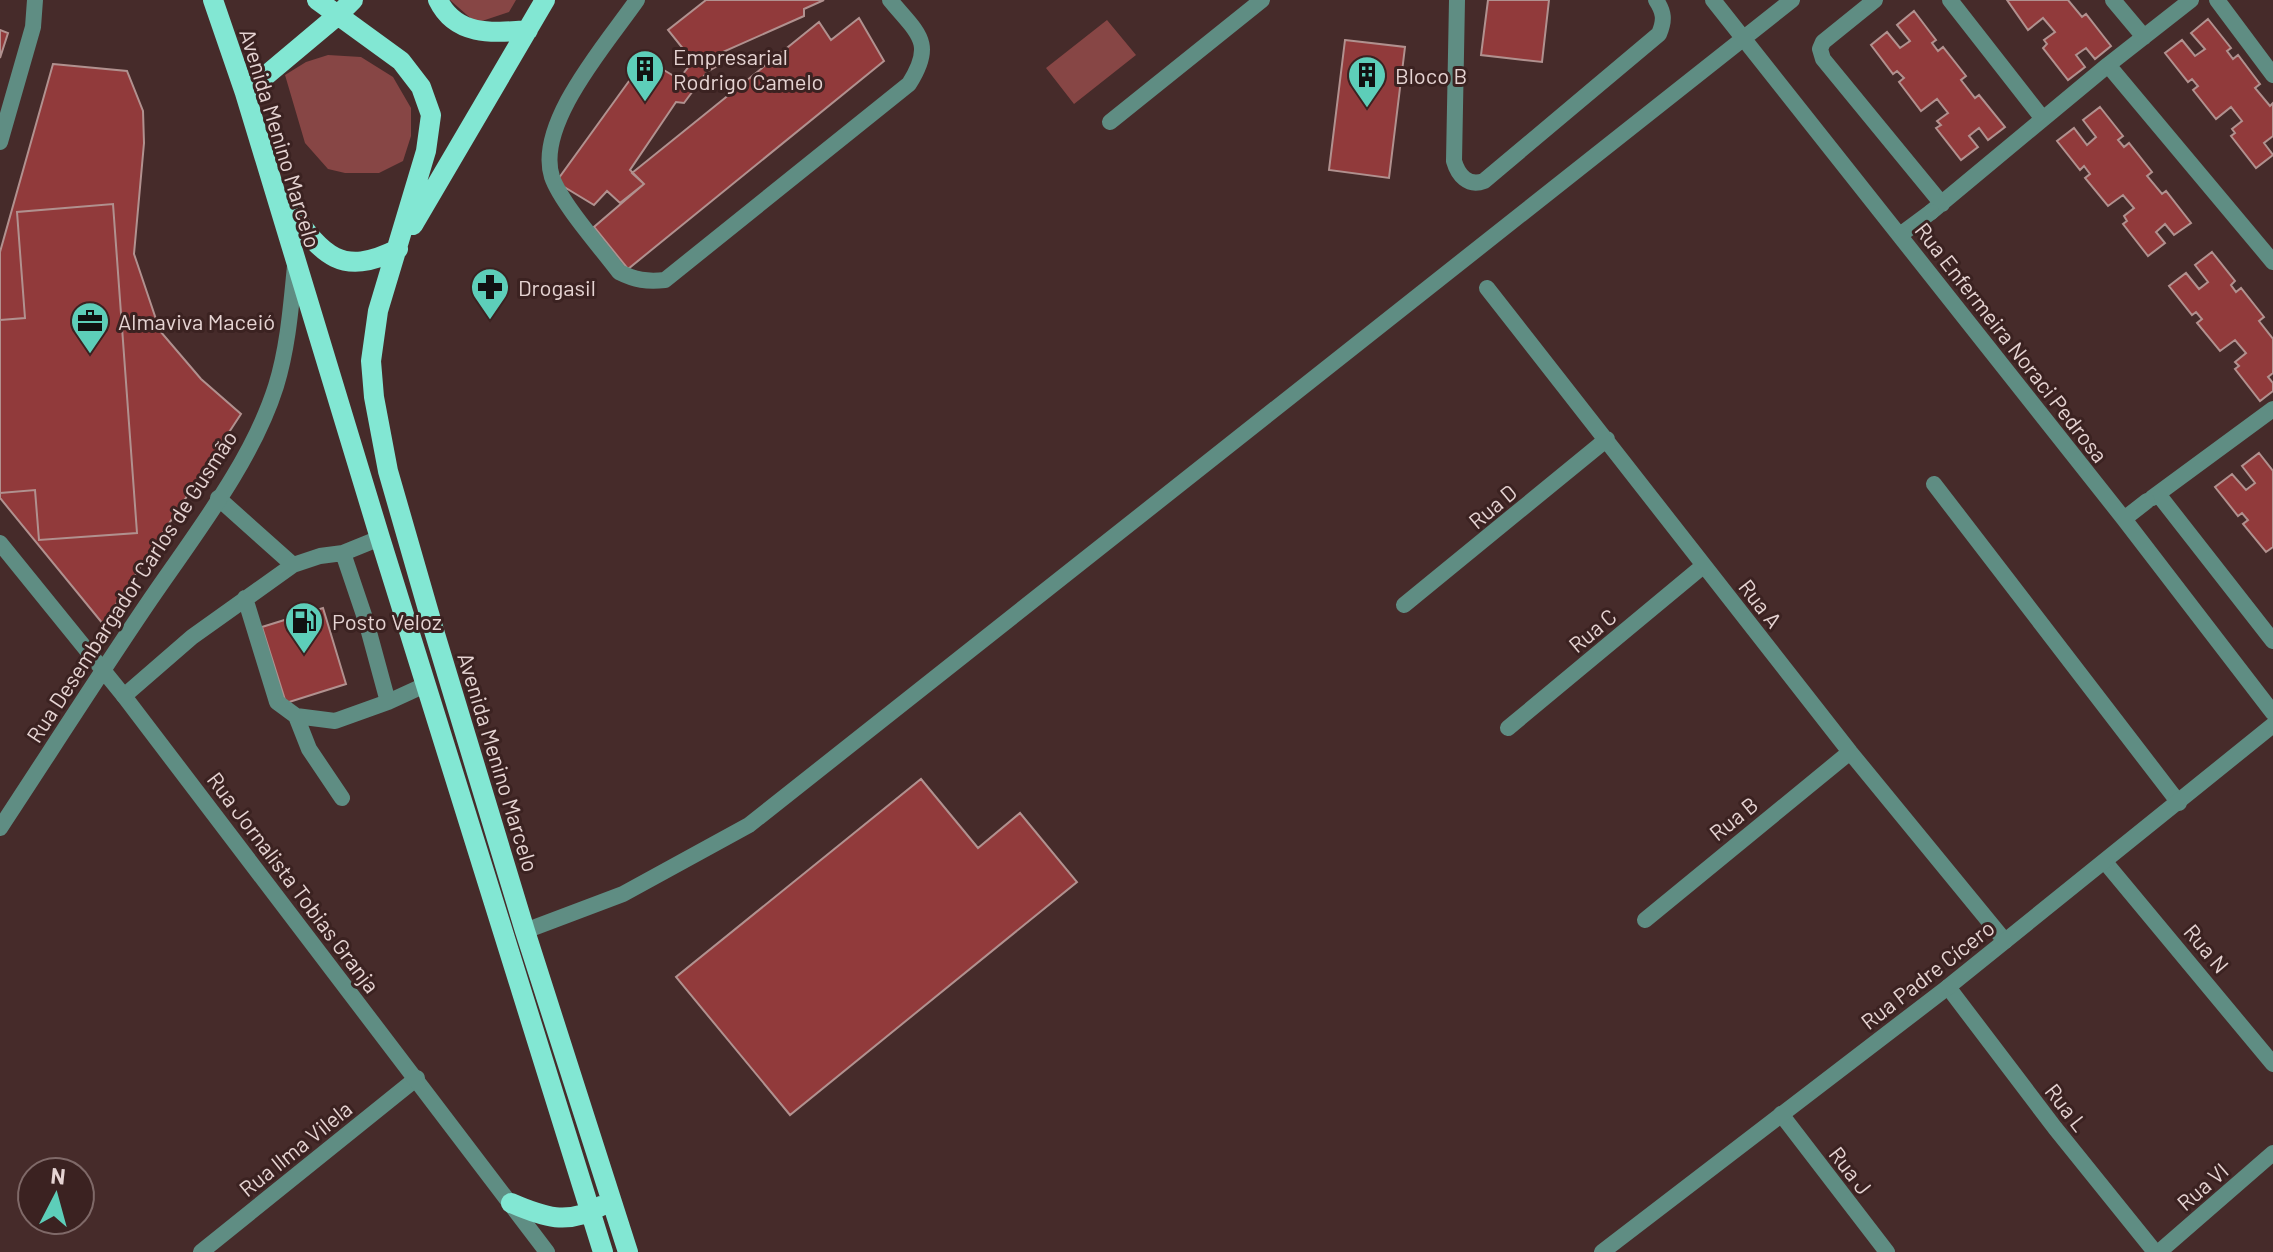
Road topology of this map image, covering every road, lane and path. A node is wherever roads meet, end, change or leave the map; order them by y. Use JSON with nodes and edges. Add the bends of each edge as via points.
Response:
{"nodes":[{"id":1,"x":35,"y":0,"type":"edge"},
{"id":2,"x":213,"y":0,"type":"edge"},
{"id":3,"x":317,"y":0,"type":"edge"},
{"id":4,"x":353,"y":0,"type":"edge"},
{"id":5,"x":438,"y":0,"type":"edge"},
{"id":6,"x":545,"y":0,"type":"edge"},
{"id":7,"x":637,"y":0,"type":"edge"},
{"id":8,"x":890,"y":0,"type":"edge"},
{"id":9,"x":1262,"y":0,"type":"edge"},
{"id":10,"x":1457,"y":0,"type":"edge"},
{"id":11,"x":1656,"y":0,"type":"edge"},
{"id":12,"x":1713,"y":0,"type":"edge"},
{"id":13,"x":1792,"y":0,"type":"edge"},
{"id":14,"x":1875,"y":0,"type":"edge"},
{"id":15,"x":1950,"y":0,"type":"edge"},
{"id":16,"x":2113,"y":0,"type":"edge"},
{"id":17,"x":2191,"y":0,"type":"edge"},
{"id":18,"x":2217,"y":0,"type":"edge"},
{"id":19,"x":338,"y":15,"type":"junction"},
{"id":20,"x":528,"y":30,"type":"junction"},
{"id":21,"x":2144,"y":37,"type":"junction"},
{"id":22,"x":1744,"y":38,"type":"junction"},
{"id":23,"x":2108,"y":65,"type":"junction"},
{"id":24,"x":2273,"y":75,"type":"edge"},
{"id":25,"x":245,"y":93,"type":"junction"},
{"id":26,"x":2043,"y":119,"type":"junction"},
{"id":27,"x":1110,"y":122,"type":"dead end"},
{"id":28,"x":0,"y":142,"type":"edge"},
{"id":29,"x":275,"y":192,"type":"junction"},
{"id":30,"x":1936,"y":208,"type":"junction"},
{"id":31,"x":1900,"y":235,"type":"junction"},
{"id":32,"x":398,"y":249,"type":"junction"},
{"id":33,"x":2273,"y":262,"type":"edge"},
{"id":34,"x":295,"y":264,"type":"junction"},
{"id":35,"x":1487,"y":288,"type":"dead end"},
{"id":36,"x":2270,"y":416,"type":"edge"},
{"id":37,"x":1607,"y":439,"type":"junction"},
{"id":38,"x":1934,"y":484,"type":"dead end"},
{"id":39,"x":218,"y":498,"type":"junction"},
{"id":40,"x":2153,"y":498,"type":"junction"},
{"id":41,"x":2124,"y":519,"type":"junction"},
{"id":42,"x":380,"y":538,"type":"junction"},
{"id":43,"x":0,"y":543,"type":"edge"},
{"id":44,"x":343,"y":553,"type":"junction"},
{"id":45,"x":293,"y":565,"type":"junction"},
{"id":46,"x":1703,"y":566,"type":"junction"},
{"id":47,"x":245,"y":598,"type":"junction"},
{"id":48,"x":1404,"y":605,"type":"dead end"},
{"id":49,"x":2273,"y":641,"type":"edge"},
{"id":50,"x":103,"y":669,"type":"junction"},
{"id":51,"x":425,"y":685,"type":"junction"},
{"id":52,"x":124,"y":696,"type":"junction"},
{"id":53,"x":388,"y":702,"type":"junction"},
{"id":54,"x":2273,"y":713,"type":"edge"},
{"id":55,"x":296,"y":716,"type":"junction"},
{"id":56,"x":2273,"y":725,"type":"edge"},
{"id":57,"x":1508,"y":728,"type":"dead end"},
{"id":58,"x":1850,"y":752,"type":"junction"},
{"id":59,"x":342,"y":798,"type":"dead end"},
{"id":60,"x":2179,"y":803,"type":"junction"},
{"id":61,"x":0,"y":828,"type":"edge"},
{"id":62,"x":2105,"y":862,"type":"junction"},
{"id":63,"x":1645,"y":920,"type":"dead end"},
{"id":64,"x":525,"y":931,"type":"junction"},
{"id":65,"x":2005,"y":941,"type":"junction"},
{"id":66,"x":1948,"y":987,"type":"junction"},
{"id":67,"x":2273,"y":1064,"type":"edge"},
{"id":68,"x":417,"y":1078,"type":"junction"},
{"id":69,"x":1781,"y":1114,"type":"junction"},
{"id":70,"x":2273,"y":1153,"type":"edge"},
{"id":71,"x":613,"y":1199,"type":"junction"},
{"id":72,"x":511,"y":1203,"type":"junction"},
{"id":73,"x":591,"y":1212,"type":"junction"},
{"id":74,"x":1612,"y":1249,"type":"edge"},
{"id":75,"x":201,"y":1252,"type":"edge"},
{"id":76,"x":547,"y":1252,"type":"edge"},
{"id":77,"x":603,"y":1252,"type":"edge"},
{"id":78,"x":628,"y":1252,"type":"edge"},
{"id":79,"x":1887,"y":1252,"type":"edge"},
{"id":80,"x":2157,"y":1252,"type":"edge"}],
"edges":[{"from":1,"to":28,"type":"street","via":[[33,27]]},
{"from":2,"to":25,"type":"main road","name":"Avenida Menino Marcelo"},
{"from":3,"to":19,"type":"main road","name":"Avenida Menino Marcelo"},
{"from":4,"to":19,"type":"main road"},
{"from":5,"to":20,"type":"main road","via":[[444,12],[465,28],[485,34]]},
{"from":6,"to":20,"type":"main road"},
{"from":7,"to":8,"type":"street","via":[[556,121],[549,154],[559,192],[619,272],[647,282],[665,280],[909,84],[921,66],[924,46]]},
{"from":9,"to":27,"type":"street"},
{"from":10,"to":11,"type":"street","via":[[1454,161],[1457,173],[1478,183],[1659,34],[1663,11]]},
{"from":12,"to":22,"type":"street","name":"Rua Enfermeira Noraci Pedrosa"},
{"from":13,"to":22,"type":"street"},
{"from":14,"to":30,"type":"street","via":[[1820,49]]},
{"from":15,"to":26,"type":"street"},
{"from":16,"to":21,"type":"street"},
{"from":17,"to":21,"type":"street"},
{"from":18,"to":24,"type":"street"},
{"from":19,"to":25,"type":"main road"},
{"from":19,"to":32,"type":"main road","name":"Avenida Menino Marcelo","via":[[401,61],[421,87],[431,115]]},
{"from":20,"to":32,"type":"main road"},
{"from":21,"to":23,"type":"street"},
{"from":22,"to":31,"type":"street","name":"Rua Enfermeira Noraci Pedrosa"},
{"from":22,"to":64,"type":"street","via":[[749,825],[623,894]]},
{"from":23,"to":26,"type":"street"},
{"from":23,"to":33,"type":"street"},
{"from":25,"to":29,"type":"main road","name":"Avenida Menino Marcelo"},
{"from":26,"to":30,"type":"street"},
{"from":29,"to":32,"type":"main road","via":[[325,252],[341,260],[376,260]]},
{"from":29,"to":34,"type":"main road","name":"Avenida Menino Marcelo"},
{"from":30,"to":31,"type":"street"},
{"from":31,"to":41,"type":"street","name":"Rua Enfermeira Noraci Pedrosa"},
{"from":32,"to":64,"type":"main road","name":"Avenida Menino Marcelo","via":[[378,311],[371,361],[374,397],[388,471]]},
{"from":34,"to":39,"type":"street","name":"Rua Desembargador Carlos de Gusmão","via":[[289,332],[276,386],[257,433]]},
{"from":34,"to":42,"type":"main road","name":"Avenida Menino Marcelo"},
{"from":35,"to":37,"type":"street","name":"Rua A"},
{"from":36,"to":40,"type":"street"},
{"from":37,"to":46,"type":"street","name":"Rua A"},
{"from":37,"to":48,"type":"street","name":"Rua D"},
{"from":38,"to":60,"type":"street"},
{"from":39,"to":45,"type":"street"},
{"from":39,"to":50,"type":"street","name":"Rua Desembargador Carlos de Gusmão"},
{"from":40,"to":41,"type":"street"},
{"from":40,"to":49,"type":"street"},
{"from":41,"to":54,"type":"street","name":"Rua Enfermeira Noraci Pedrosa"},
{"from":42,"to":44,"type":"street"},
{"from":42,"to":51,"type":"main road","name":"Avenida Menino Marcelo"},
{"from":43,"to":50,"type":"street","name":"Rua Jornalista Tobias Granja"},
{"from":44,"to":45,"type":"street"},
{"from":44,"to":53,"type":"street"},
{"from":45,"to":47,"type":"street"},
{"from":46,"to":57,"type":"street","name":"Rua C"},
{"from":46,"to":58,"type":"street","name":"Rua A"},
{"from":47,"to":52,"type":"street"},
{"from":47,"to":55,"type":"street","via":[[277,702]]},
{"from":50,"to":52,"type":"street","name":"Rua Jornalista Tobias Granja"},
{"from":50,"to":61,"type":"street","name":"Rua Desembargador Carlos de Gusmão"},
{"from":51,"to":53,"type":"street"},
{"from":51,"to":73,"type":"main road","name":"Avenida Menino Marcelo"},
{"from":52,"to":68,"type":"street","name":"Rua Jornalista Tobias Granja"},
{"from":53,"to":55,"type":"street","via":[[335,721]]},
{"from":55,"to":59,"type":"street","via":[[309,749]]},
{"from":56,"to":60,"type":"street","name":"Rua Padre Cícero"},
{"from":58,"to":63,"type":"street","name":"Rua B"},
{"from":58,"to":65,"type":"street","name":"Rua A"},
{"from":60,"to":62,"type":"street","name":"Rua Padre Cícero"},
{"from":62,"to":65,"type":"street","name":"Rua Padre Cícero"},
{"from":62,"to":67,"type":"street","name":"Rua N"},
{"from":64,"to":71,"type":"main road","name":"Avenida Menino Marcelo"},
{"from":65,"to":66,"type":"street","name":"Rua Padre Cícero"},
{"from":66,"to":69,"type":"street","name":"Rua Padre Cícero"},
{"from":66,"to":80,"type":"street","name":"Rua L"},
{"from":68,"to":72,"type":"street","name":"Rua Jornalista Tobias Granja"},
{"from":68,"to":75,"type":"street","name":"Rua Ilma Vilela"},
{"from":69,"to":74,"type":"street","name":"Rua Padre Cícero"},
{"from":69,"to":79,"type":"street","name":"Rua J"},
{"from":70,"to":80,"type":"street","name":"Rua VI"},
{"from":71,"to":73,"type":"main road"},
{"from":71,"to":78,"type":"main road","name":"Avenida Menino Marcelo"},
{"from":72,"to":73,"type":"main road","via":[[558,1220]]},
{"from":72,"to":76,"type":"street","name":"Rua Jornalista Tobias Granja"},
{"from":73,"to":77,"type":"main road","name":"Avenida Menino Marcelo"}]}
